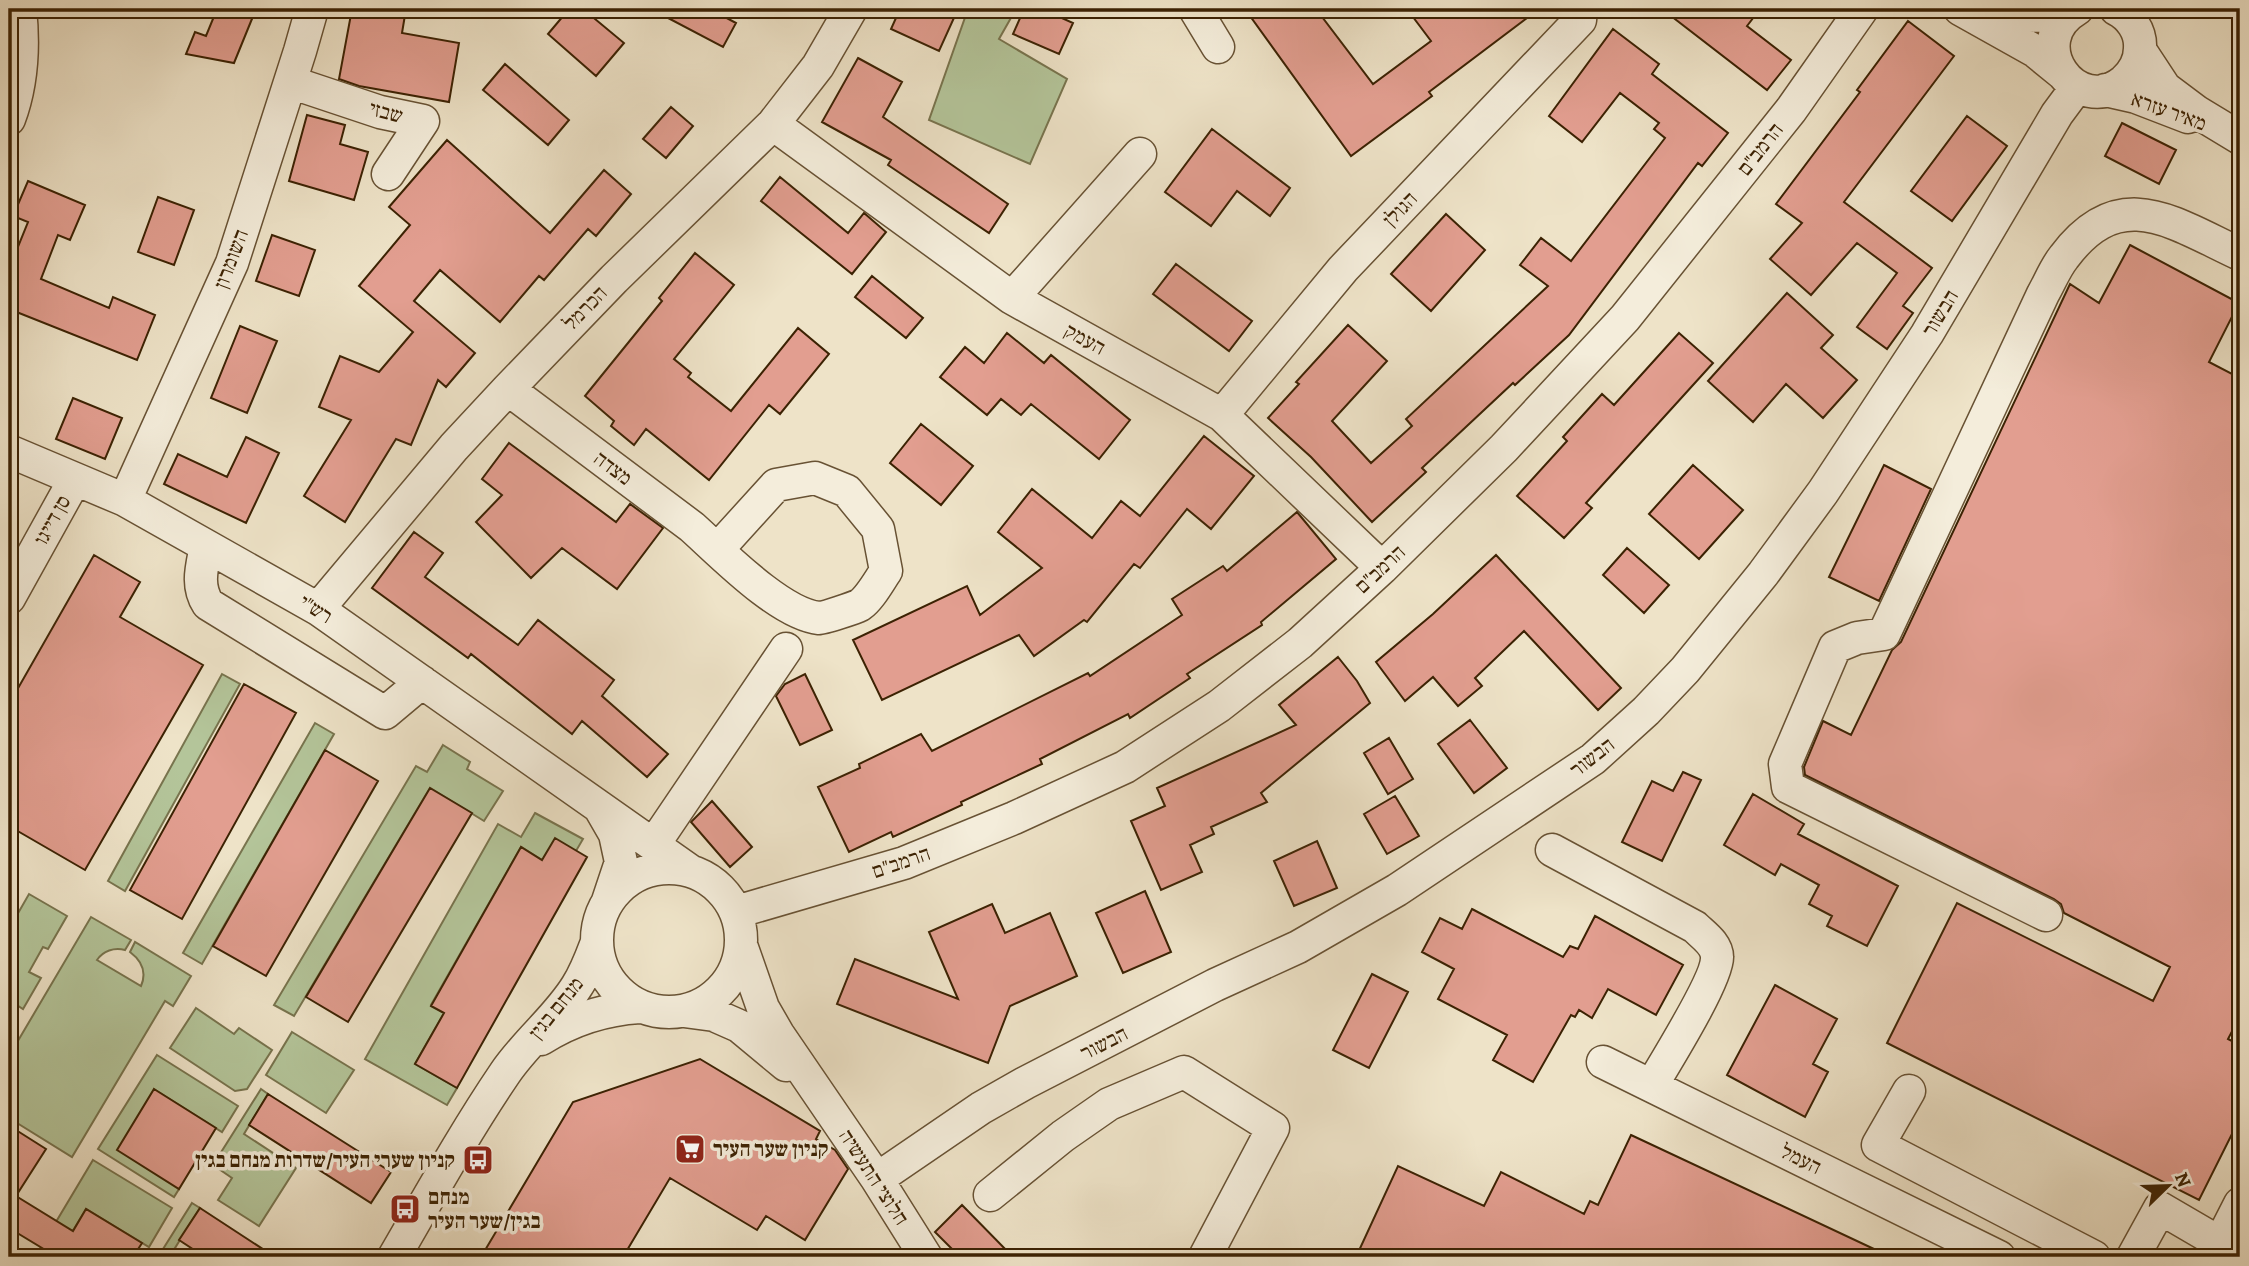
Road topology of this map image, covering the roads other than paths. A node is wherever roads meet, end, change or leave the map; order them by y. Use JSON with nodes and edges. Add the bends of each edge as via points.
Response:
{"nodes":[{"id":1,"x":20,"y":9,"type":"edge"},
{"id":2,"x":312,"y":9,"type":"edge"},
{"id":3,"x":851,"y":9,"type":"edge"},
{"id":4,"x":1195,"y":9,"type":"edge"},
{"id":5,"x":1581,"y":9,"type":"edge"},
{"id":6,"x":1861,"y":9,"type":"edge"},
{"id":7,"x":1961,"y":9,"type":"edge"},
{"id":8,"x":2010,"y":9,"type":"edge"},
{"id":9,"x":2116,"y":9,"type":"edge"},
{"id":10,"x":2073,"y":11,"type":"edge"},
{"id":11,"x":2139,"y":31,"type":"edge"},
{"id":12,"x":1218,"y":47,"type":"dead end"},
{"id":13,"x":290,"y":82,"type":"junction"},
{"id":14,"x":2081,"y":83,"type":"junction"},
{"id":15,"x":9,"y":119,"type":"edge"},
{"id":16,"x":773,"y":124,"type":"junction"},
{"id":17,"x":2236,"y":135,"type":"edge"},
{"id":18,"x":1140,"y":154,"type":"dead end"},
{"id":19,"x":388,"y":174,"type":"dead end"},
{"id":20,"x":2240,"y":254,"type":"edge"},
{"id":21,"x":1012,"y":298,"type":"junction"},
{"id":22,"x":508,"y":389,"type":"junction"},
{"id":23,"x":1222,"y":415,"type":"junction"},
{"id":24,"x":9,"y":451,"type":"edge"},
{"id":25,"x":75,"y":479,"type":"junction"},
{"id":26,"x":125,"y":500,"type":"junction"},
{"id":27,"x":206,"y":546,"type":"junction"},
{"id":28,"x":717,"y":550,"type":"junction"},
{"id":29,"x":1382,"y":568,"type":"junction"},
{"id":30,"x":9,"y":598,"type":"edge"},
{"id":31,"x":318,"y":609,"type":"junction"},
{"id":32,"x":786,"y":649,"type":"dead end"},
{"id":33,"x":422,"y":682,"type":"junction"},
{"id":34,"x":600,"y":807,"type":"junction"},
{"id":35,"x":654,"y":844,"type":"junction"},
{"id":36,"x":1552,"y":850,"type":"dead end"},
{"id":37,"x":689,"y":870,"type":"junction"},
{"id":38,"x":608,"y":901,"type":"junction"},
{"id":39,"x":736,"y":912,"type":"junction"},
{"id":40,"x":2046,"y":915,"type":"dead end"},
{"id":41,"x":597,"y":942,"type":"junction"},
{"id":42,"x":741,"y":945,"type":"junction"},
{"id":43,"x":640,"y":1007,"type":"junction"},
{"id":44,"x":684,"y":1011,"type":"junction"},
{"id":45,"x":1603,"y":1062,"type":"dead end"},
{"id":46,"x":507,"y":1070,"type":"junction"},
{"id":47,"x":1652,"y":1085,"type":"junction"},
{"id":48,"x":1909,"y":1091,"type":"dead end"},
{"id":49,"x":822,"y":1096,"type":"junction"},
{"id":50,"x":877,"y":1179,"type":"junction"},
{"id":51,"x":990,"y":1195,"type":"dead end"},
{"id":52,"x":2240,"y":1204,"type":"edge"},
{"id":53,"x":2217,"y":1250,"type":"edge"},
{"id":54,"x":394,"y":1257,"type":"edge"},
{"id":55,"x":926,"y":1257,"type":"edge"},
{"id":56,"x":1205,"y":1257,"type":"edge"},
{"id":57,"x":1999,"y":1257,"type":"edge"},
{"id":58,"x":2094,"y":1257,"type":"edge"},
{"id":59,"x":2133,"y":1257,"type":"edge"}],
"edges":[{"from":1,"to":15,"type":"street","via":[[23,44]]},
{"from":2,"to":13,"type":"street","name":"השומרון"},
{"from":3,"to":16,"type":"street","name":"הכרמל","via":[[818,66]]},
{"from":4,"to":12,"type":"street"},
{"from":5,"to":23,"type":"street","name":"הגולן","via":[[1580,20],[1343,269]]},
{"from":6,"to":29,"type":"street","name":"הרמב\"ם","via":[[1791,110],[1625,318],[1504,448]]},
{"from":7,"to":14,"type":"street"},
{"from":8,"to":10,"type":"street","via":[[2029,16]]},
{"from":9,"to":11,"type":"street","name":"מאיר עזרא"},
{"from":10,"to":14,"type":"street","via":[[2054,36],[2056,62]]},
{"from":11,"to":14,"type":"street","name":"הבשור","via":[[2137,64],[2130,76],[2119,85]]},
{"from":11,"to":17,"type":"street","name":"מאיר עזרא","via":[[2165,88]]},
{"from":13,"to":19,"type":"street","name":"שבזי","via":[[423,121]]},
{"from":13,"to":26,"type":"street","name":"השומרון","via":[[232,263]]},
{"from":14,"to":17,"type":"street","name":"מאיר עזרא","via":[[2136,97]]},
{"from":14,"to":50,"type":"street","name":"הבשור","via":[[2057,114],[1927,334],[1823,492],[1685,670],[1593,759],[1397,890],[1298,947],[1025,1083]]},
{"from":16,"to":21,"type":"street","name":"העמק"},
{"from":16,"to":22,"type":"street","name":"הכרמל"},
{"from":18,"to":21,"type":"street"},
{"from":20,"to":40,"type":"street","via":[[2142,213],[2117,215],[2090,228],[2063,257],[1884,634],[1857,638],[1835,648],[1785,764],[1788,787]]},
{"from":21,"to":23,"type":"street","name":"העמק"},
{"from":22,"to":28,"type":"street","name":"מצדה"},
{"from":22,"to":31,"type":"street","name":"הכרמל"},
{"from":23,"to":29,"type":"street","name":"העמק"},
{"from":24,"to":25,"type":"street","name":"רש\"י"},
{"from":25,"to":26,"type":"street","name":"רש\"י"},
{"from":25,"to":30,"type":"street","name":"סן דייגו"},
{"from":26,"to":27,"type":"street","name":"רש\"י"},
{"from":27,"to":31,"type":"street","name":"רש\"י"},
{"from":27,"to":33,"type":"street","via":[[200,592],[208,604],[385,713]]},
{"from":28,"to":28,"type":"street","via":[[768,595],[820,618],[861,604],[886,571],[878,529],[847,491],[815,478],[776,485]]},
{"from":29,"to":39,"type":"street","name":"הרמב\"ם","via":[[1300,643],[1219,706],[1125,767],[904,863]]},
{"from":31,"to":33,"type":"street","name":"רש\"י"},
{"from":32,"to":35,"type":"street"},
{"from":33,"to":34,"type":"street","name":"רש\"י"},
{"from":34,"to":35,"type":"street","name":"רש\"י"},
{"from":34,"to":38,"type":"street","name":"רש\"י","via":[[615,834],[621,862]]},
{"from":35,"to":37,"type":"street","name":"רש\"י"},
{"from":36,"to":47,"type":"street","via":[[1695,927],[1711,942],[1718,957],[1712,978]]},
{"from":37,"to":38,"type":"street","via":[[643,872]]},
{"from":37,"to":39,"type":"street","via":[[725,894]]},
{"from":38,"to":41,"type":"street"},
{"from":39,"to":42,"type":"street"},
{"from":41,"to":43,"type":"street","via":[[610,981]]},
{"from":41,"to":46,"type":"street","name":"מנחם בגין","via":[[576,989]]},
{"from":42,"to":44,"type":"street","via":[[738,964],[724,988],[702,1005]]},
{"from":42,"to":49,"type":"street","name":"חלוצי התעשיה","via":[[763,1008]]},
{"from":43,"to":44,"type":"street","via":[[662,1013]]},
{"from":43,"to":46,"type":"street","name":"מנחם בגין","via":[[601,1013],[555,1030]]},
{"from":44,"to":49,"type":"street","name":"חלוצי התעשיה","via":[[714,1015],[739,1026]]},
{"from":45,"to":47,"type":"street","name":"העמל"},
{"from":46,"to":54,"type":"street","name":"מנחם בגין"},
{"from":47,"to":57,"type":"street","name":"העמל"},
{"from":48,"to":58,"type":"street","via":[[1878,1145]]},
{"from":49,"to":50,"type":"street","name":"חלוצי התעשיה"},
{"from":50,"to":55,"type":"street","name":"חלוצי התעשיה"},
{"from":51,"to":56,"type":"street","via":[[1109,1104],[1185,1072],[1273,1128]]},
{"from":52,"to":53,"type":"street"},
{"from":53,"to":59,"type":"street","via":[[2160,1208]]}]}
